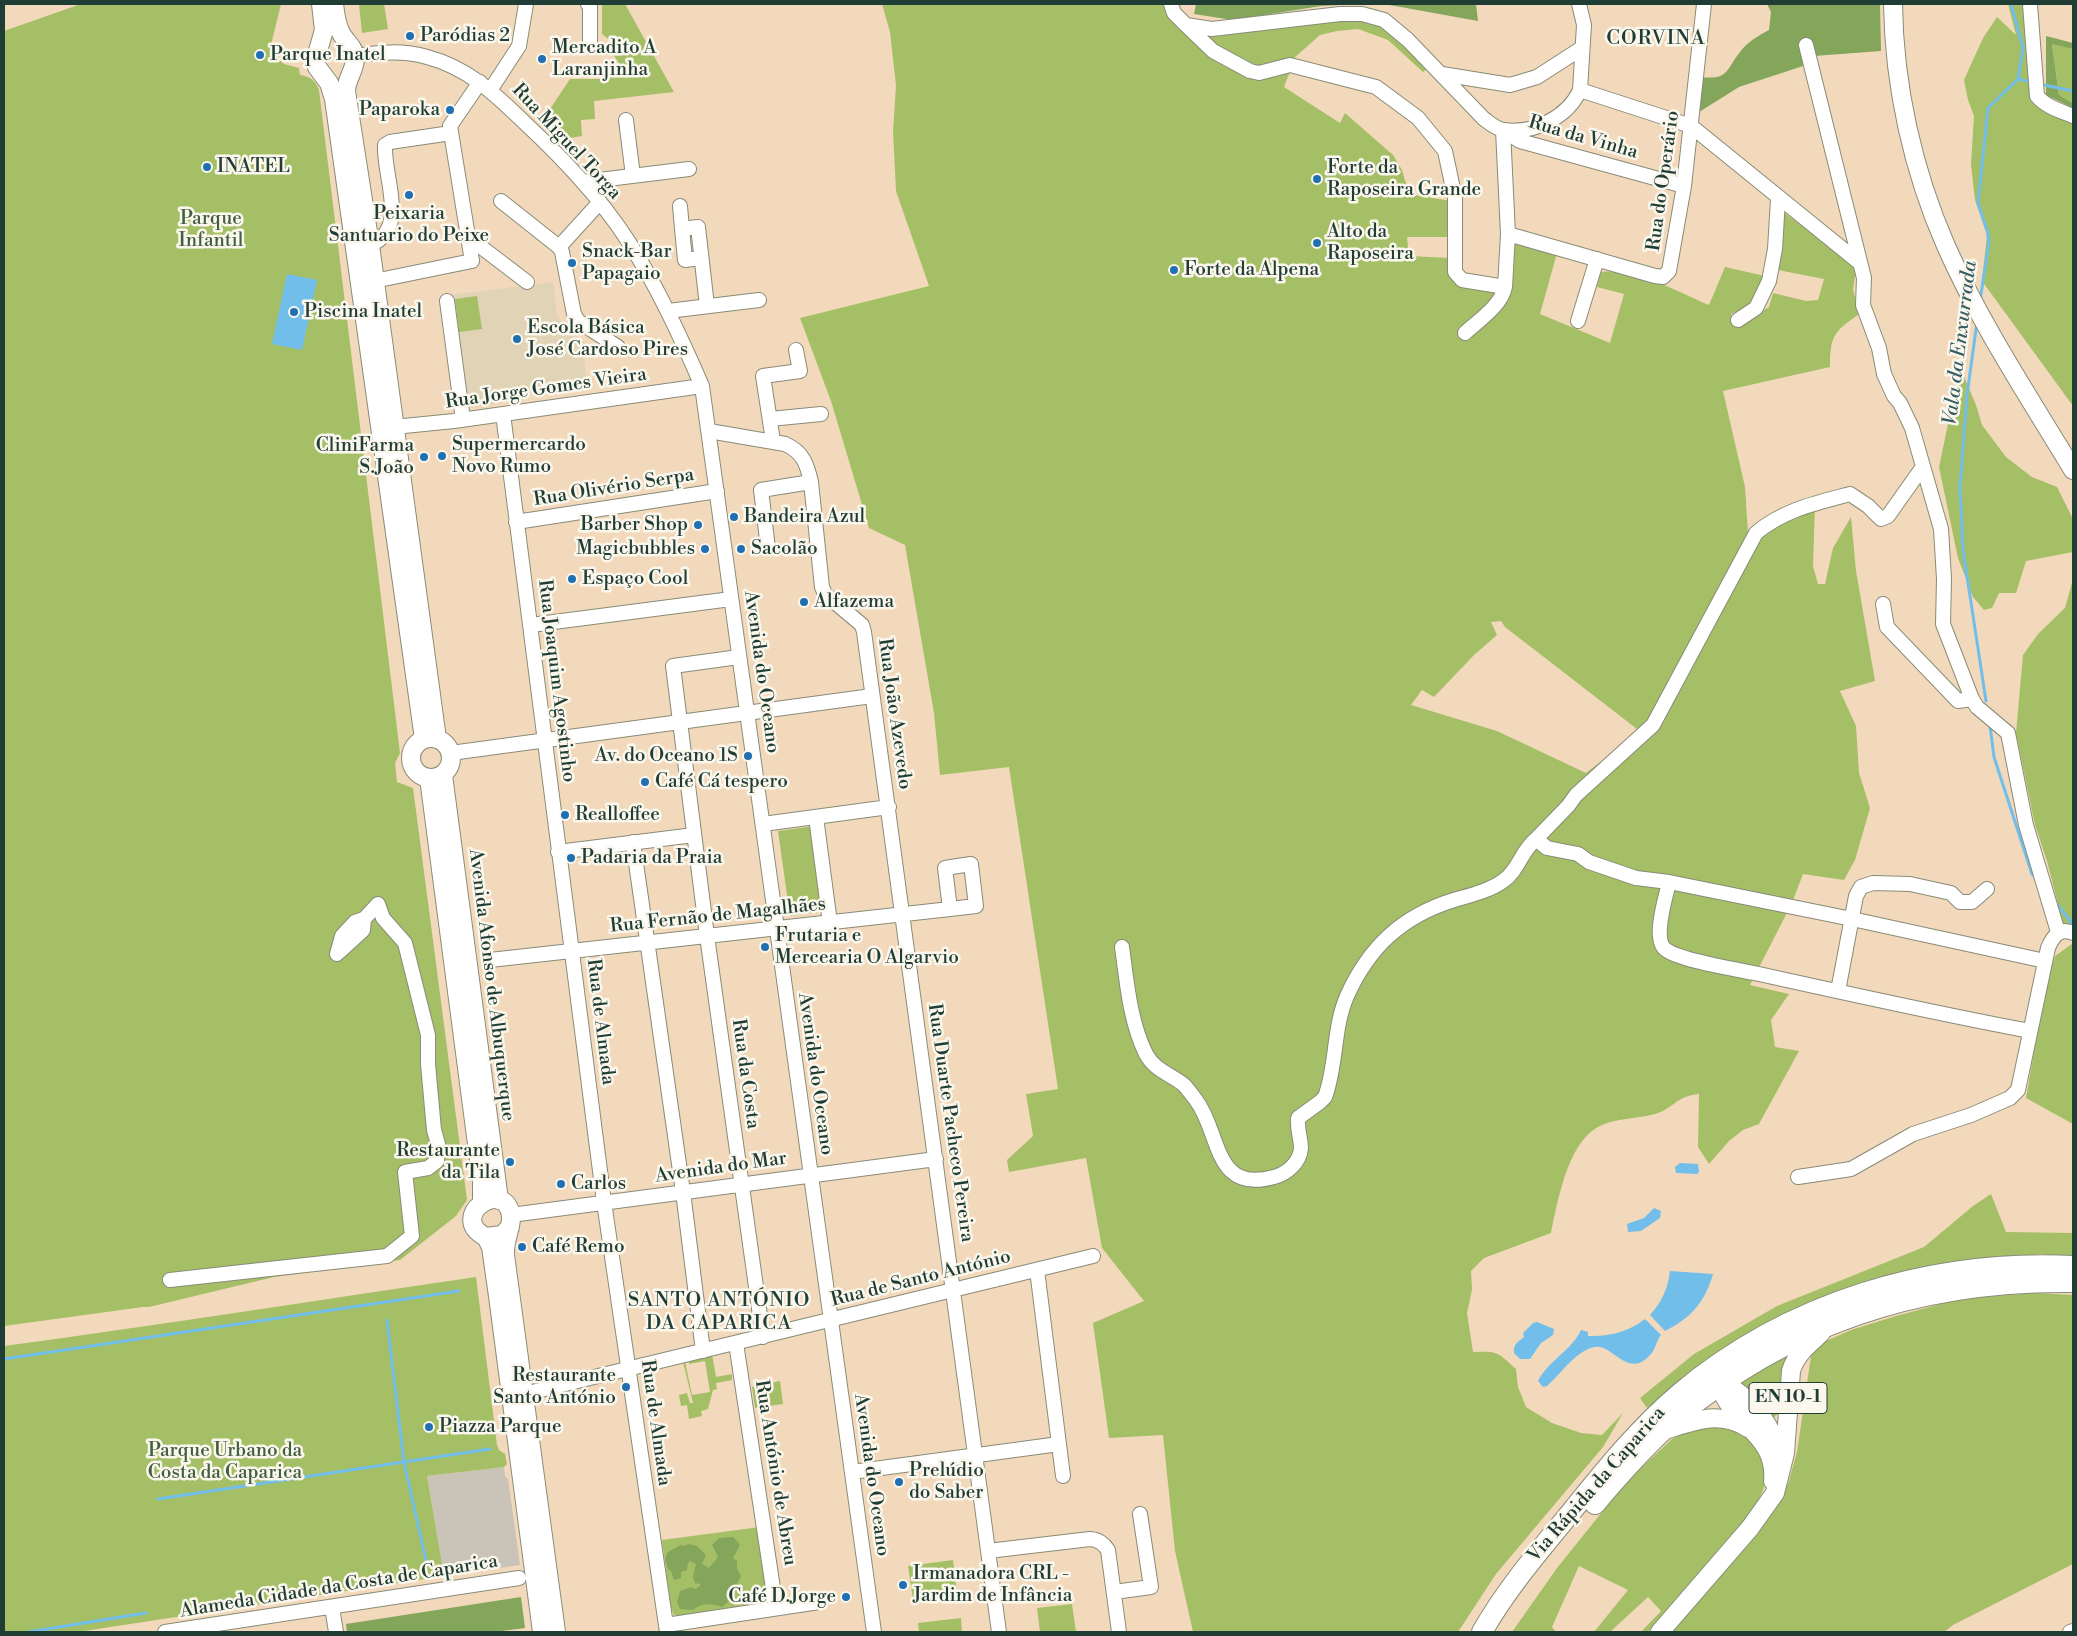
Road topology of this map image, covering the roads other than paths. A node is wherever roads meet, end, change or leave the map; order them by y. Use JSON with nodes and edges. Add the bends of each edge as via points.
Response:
{"nodes":[{"id":1,"x":321,"y":4,"type":"edge"},
{"id":2,"x":334,"y":4,"type":"edge"},
{"id":3,"x":526,"y":4,"type":"edge"},
{"id":4,"x":588,"y":4,"type":"edge"},
{"id":5,"x":1171,"y":4,"type":"edge"},
{"id":6,"x":1579,"y":4,"type":"edge"},
{"id":7,"x":1704,"y":4,"type":"edge"},
{"id":8,"x":1893,"y":4,"type":"edge"},
{"id":9,"x":2030,"y":4,"type":"edge"},
{"id":10,"x":1186,"y":25,"type":"junction"},
{"id":11,"x":590,"y":44,"type":"dead end"},
{"id":12,"x":1806,"y":45,"type":"dead end"},
{"id":13,"x":1582,"y":48,"type":"junction"},
{"id":14,"x":317,"y":50,"type":"junction"},
{"id":15,"x":352,"y":56,"type":"junction"},
{"id":16,"x":320,"y":72,"type":"junction"},
{"id":17,"x":1442,"y":74,"type":"junction"},
{"id":18,"x":485,"y":86,"type":"junction"},
{"id":19,"x":1580,"y":90,"type":"junction"},
{"id":20,"x":2073,"y":116,"type":"edge"},
{"id":21,"x":626,"y":120,"type":"dead end"},
{"id":22,"x":1691,"y":126,"type":"junction"},
{"id":23,"x":1503,"y":130,"type":"junction"},
{"id":24,"x":451,"y":134,"type":"junction"},
{"id":25,"x":688,"y":169,"type":"dead end"},
{"id":26,"x":633,"y":176,"type":"junction"},
{"id":27,"x":583,"y":182,"type":"junction"},
{"id":28,"x":1684,"y":186,"type":"junction"},
{"id":29,"x":1778,"y":199,"type":"junction"},
{"id":30,"x":501,"y":201,"type":"dead end"},
{"id":31,"x":600,"y":202,"type":"junction"},
{"id":32,"x":680,"y":206,"type":"dead end"},
{"id":33,"x":1508,"y":234,"type":"junction"},
{"id":34,"x":468,"y":237,"type":"junction"},
{"id":35,"x":370,"y":245,"type":"junction"},
{"id":36,"x":559,"y":246,"type":"junction"},
{"id":37,"x":1597,"y":259,"type":"junction"},
{"id":38,"x":1860,"y":263,"type":"junction"},
{"id":39,"x":374,"y":281,"type":"junction"},
{"id":40,"x":527,"y":282,"type":"dead end"},
{"id":41,"x":1505,"y":287,"type":"junction"},
{"id":42,"x":759,"y":300,"type":"dead end"},
{"id":43,"x":446,"y":301,"type":"dead end"},
{"id":44,"x":707,"y":306,"type":"junction"},
{"id":45,"x":668,"y":311,"type":"junction"},
{"id":46,"x":1738,"y":320,"type":"dead end"},
{"id":47,"x":1578,"y":321,"type":"dead end"},
{"id":48,"x":1465,"y":333,"type":"dead end"},
{"id":49,"x":618,"y":347,"type":"dead end"},
{"id":50,"x":796,"y":350,"type":"dead end"},
{"id":51,"x":702,"y":386,"type":"junction"},
{"id":52,"x":502,"y":414,"type":"junction"},
{"id":53,"x":821,"y":414,"type":"dead end"},
{"id":54,"x":770,"y":419,"type":"junction"},
{"id":55,"x":463,"y":420,"type":"junction"},
{"id":56,"x":394,"y":427,"type":"junction"},
{"id":57,"x":710,"y":431,"type":"junction"},
{"id":58,"x":773,"y":442,"type":"junction"},
{"id":59,"x":1922,"y":468,"type":"junction"},
{"id":60,"x":2073,"y":470,"type":"edge"},
{"id":61,"x":810,"y":482,"type":"junction"},
{"id":62,"x":717,"y":491,"type":"junction"},
{"id":63,"x":516,"y":522,"type":"junction"},
{"id":64,"x":768,"y":548,"type":"dead end"},
{"id":65,"x":731,"y":599,"type":"junction"},
{"id":66,"x":1884,"y":604,"type":"dead end"},
{"id":67,"x":531,"y":625,"type":"junction"},
{"id":68,"x":740,"y":657,"type":"junction"},
{"id":69,"x":872,"y":696,"type":"junction"},
{"id":70,"x":1972,"y":699,"type":"junction"},
{"id":71,"x":748,"y":713,"type":"junction"},
{"id":72,"x":680,"y":722,"type":"junction"},
{"id":73,"x":431,"y":739,"type":"junction"},
{"id":74,"x":545,"y":741,"type":"junction"},
{"id":75,"x":451,"y":753,"type":"junction"},
{"id":76,"x":436,"y":776,"type":"junction"},
{"id":77,"x":889,"y":807,"type":"junction"},
{"id":78,"x":816,"y":817,"type":"junction"},
{"id":79,"x":763,"y":824,"type":"junction"},
{"id":80,"x":694,"y":835,"type":"junction"},
{"id":81,"x":1536,"y":839,"type":"junction"},
{"id":82,"x":632,"y":842,"type":"junction"},
{"id":83,"x":558,"y":852,"type":"junction"},
{"id":84,"x":1669,"y":882,"type":"junction"},
{"id":85,"x":1987,"y":889,"type":"dead end"},
{"id":86,"x":950,"y":909,"type":"dead end"},
{"id":87,"x":904,"y":914,"type":"junction"},
{"id":88,"x":1852,"y":918,"type":"junction"},
{"id":89,"x":830,"y":922,"type":"junction"},
{"id":90,"x":777,"y":928,"type":"junction"},
{"id":91,"x":2058,"y":932,"type":"junction"},
{"id":92,"x":2073,"y":933,"type":"edge"},
{"id":93,"x":707,"y":936,"type":"junction"},
{"id":94,"x":646,"y":943,"type":"junction"},
{"id":95,"x":1122,"y":947,"type":"dead end"},
{"id":96,"x":572,"y":952,"type":"junction"},
{"id":97,"x":337,"y":954,"type":"dead end"},
{"id":98,"x":490,"y":960,"type":"dead end"},
{"id":99,"x":2045,"y":961,"type":"junction"},
{"id":100,"x":1838,"y":991,"type":"junction"},
{"id":101,"x":2030,"y":1031,"type":"junction"},
{"id":102,"x":936,"y":1159,"type":"junction"},
{"id":103,"x":810,"y":1175,"type":"junction"},
{"id":104,"x":1798,"y":1177,"type":"dead end"},
{"id":105,"x":742,"y":1184,"type":"junction"},
{"id":106,"x":683,"y":1192,"type":"junction"},
{"id":107,"x":490,"y":1201,"type":"junction"},
{"id":108,"x":604,"y":1202,"type":"junction"},
{"id":109,"x":510,"y":1221,"type":"junction"},
{"id":110,"x":486,"y":1237,"type":"junction"},
{"id":111,"x":1093,"y":1256,"type":"dead end"},
{"id":112,"x":2073,"y":1266,"type":"edge"},
{"id":113,"x":1037,"y":1270,"type":"junction"},
{"id":114,"x":170,"y":1280,"type":"dead end"},
{"id":115,"x":2073,"y":1282,"type":"edge"},
{"id":116,"x":953,"y":1290,"type":"junction"},
{"id":117,"x":830,"y":1320,"type":"junction"},
{"id":118,"x":1828,"y":1325,"type":"junction"},
{"id":119,"x":763,"y":1337,"type":"junction"},
{"id":120,"x":736,"y":1343,"type":"junction"},
{"id":121,"x":1742,"y":1349,"type":"junction"},
{"id":122,"x":703,"y":1351,"type":"junction"},
{"id":123,"x":628,"y":1369,"type":"junction"},
{"id":124,"x":1723,"y":1391,"type":"junction"},
{"id":125,"x":524,"y":1394,"type":"junction"},
{"id":126,"x":1678,"y":1395,"type":"junction"},
{"id":127,"x":1788,"y":1402,"type":"junction"},
{"id":128,"x":1662,"y":1431,"type":"junction"},
{"id":129,"x":1764,"y":1432,"type":"junction"},
{"id":130,"x":1059,"y":1444,"type":"junction"},
{"id":131,"x":975,"y":1455,"type":"junction"},
{"id":132,"x":852,"y":1472,"type":"junction"},
{"id":133,"x":1063,"y":1476,"type":"dead end"},
{"id":134,"x":1778,"y":1484,"type":"junction"},
{"id":135,"x":1140,"y":1514,"type":"dead end"},
{"id":136,"x":1759,"y":1516,"type":"junction"},
{"id":137,"x":988,"y":1551,"type":"junction"},
{"id":138,"x":519,"y":1578,"type":"dead end"},
{"id":139,"x":1114,"y":1592,"type":"junction"},
{"id":140,"x":819,"y":1602,"type":"dead end"},
{"id":141,"x":332,"y":1607,"type":"junction"},
{"id":142,"x":776,"y":1608,"type":"junction"},
{"id":143,"x":666,"y":1629,"type":"edge"},
{"id":144,"x":165,"y":1632,"type":"edge"},
{"id":145,"x":336,"y":1632,"type":"edge"},
{"id":146,"x":542,"y":1632,"type":"edge"},
{"id":147,"x":556,"y":1632,"type":"edge"},
{"id":148,"x":874,"y":1632,"type":"edge"},
{"id":149,"x":1000,"y":1632,"type":"edge"},
{"id":150,"x":1119,"y":1632,"type":"edge"},
{"id":151,"x":1482,"y":1632,"type":"edge"},
{"id":152,"x":1498,"y":1632,"type":"edge"},
{"id":153,"x":1660,"y":1632,"type":"edge"}],
"edges":[{"from":1,"to":14,"type":"main road","via":[[324,30]]},
{"from":2,"to":15,"type":"main road","via":[[340,32]]},
{"from":3,"to":18,"type":"street","via":[[519,46]]},
{"from":4,"to":11,"type":"street"},
{"from":5,"to":10,"type":"street","via":[[1174,13]]},
{"from":6,"to":13,"type":"street","via":[[1584,25]]},
{"from":7,"to":22,"type":"street","name":"Rua do Operário"},
{"from":8,"to":60,"type":"main road","via":[[1904,111],[1918,168],[1946,245],[1997,343]]},
{"from":9,"to":20,"type":"street","via":[[2038,96],[2041,101]]},
{"from":10,"to":17,"type":"street","name":"Rua da Vinha","via":[[1212,29],[1362,14],[1384,20]]},
{"from":10,"to":41,"type":"street","via":[[1213,51],[1250,71],[1259,73],[1290,64],[1376,87],[1418,118],[1445,151],[1455,198],[1455,272],[1462,280]]},
{"from":12,"to":38,"type":"street"},
{"from":13,"to":17,"type":"street","via":[[1537,77],[1510,85]]},
{"from":13,"to":19,"type":"street"},
{"from":14,"to":15,"type":"main road","via":[[330,39],[343,40]]},
{"from":14,"to":16,"type":"main road","via":[[315,61]]},
{"from":15,"to":16,"type":"main road","via":[[348,74],[337,79]]},
{"from":15,"to":18,"type":"street","name":"Rua Miguel Torga","via":[[385,52],[422,56],[441,62]]},
{"from":15,"to":35,"type":"main road","via":[[346,91]]},
{"from":16,"to":73,"type":"main road","via":[[329,82],[334,99]]},
{"from":17,"to":23,"type":"street","name":"Rua da Vinha","via":[[1484,118]]},
{"from":18,"to":24,"type":"street","via":[[450,126]]},
{"from":18,"to":27,"type":"street","name":"Rua Miguel Torga"},
{"from":19,"to":22,"type":"street"},
{"from":19,"to":23,"type":"street","via":[[1556,118],[1535,128]]},
{"from":21,"to":26,"type":"street"},
{"from":22,"to":28,"type":"street","name":"Rua do Operário"},
{"from":22,"to":29,"type":"street"},
{"from":23,"to":28,"type":"street","name":"Rua da Vinha","via":[[1520,141]]},
{"from":23,"to":33,"type":"street"},
{"from":24,"to":34,"type":"street"},
{"from":24,"to":35,"type":"street","via":[[385,145],[391,220],[380,240]]},
{"from":25,"to":26,"type":"street"},
{"from":26,"to":27,"type":"street"},
{"from":27,"to":31,"type":"street","name":"Rua Miguel Torga"},
{"from":28,"to":37,"type":"street","name":"Rua do Operário","via":[[1672,262],[1663,277]]},
{"from":29,"to":38,"type":"street"},
{"from":29,"to":46,"type":"street","via":[[1769,282],[1756,308]]},
{"from":30,"to":36,"type":"street"},
{"from":31,"to":36,"type":"street"},
{"from":31,"to":45,"type":"street","name":"Rua Miguel Torga","via":[[638,255]]},
{"from":32,"to":44,"type":"street","via":[[682,229],[698,227]]},
{"from":33,"to":37,"type":"street","name":"Rua do Operário"},
{"from":33,"to":41,"type":"street"},
{"from":34,"to":39,"type":"street","via":[[472,261]]},
{"from":34,"to":40,"type":"street"},
{"from":35,"to":39,"type":"main road"},
{"from":36,"to":49,"type":"street","via":[[578,321]]},
{"from":37,"to":47,"type":"street"},
{"from":38,"to":59,"type":"street","via":[[1864,278],[1863,305],[1879,348],[1884,374],[1912,428]]},
{"from":39,"to":56,"type":"main road"},
{"from":41,"to":48,"type":"street","via":[[1498,302]]},
{"from":42,"to":44,"type":"street"},
{"from":43,"to":55,"type":"street"},
{"from":44,"to":45,"type":"street"},
{"from":45,"to":51,"type":"street","name":"Rua Miguel Torga"},
{"from":50,"to":54,"type":"street","via":[[800,371],[763,376]]},
{"from":51,"to":52,"type":"street","name":"Rua Jorge Gomes Vieira"},
{"from":51,"to":57,"type":"street","name":"Rua Miguel Torga"},
{"from":52,"to":55,"type":"street","name":"Rua Jorge Gomes Vieira"},
{"from":52,"to":63,"type":"street","name":"Rua Joaquim Agostinho"},
{"from":53,"to":54,"type":"street"},
{"from":54,"to":58,"type":"street"},
{"from":55,"to":56,"type":"street","name":"Rua Jorge Gomes Vieira"},
{"from":56,"to":73,"type":"main road"},
{"from":57,"to":58,"type":"street","name":"Rua João Azevedo"},
{"from":57,"to":62,"type":"street","name":"Avenida do Oceano"},
{"from":58,"to":61,"type":"street","name":"Rua João Azevedo","via":[[795,448],[802,455]]},
{"from":59,"to":70,"type":"street","via":[[1941,529],[1943,624]]},
{"from":59,"to":81,"type":"street","via":[[1888,516],[1882,519],[1850,494],[1783,514],[1756,533],[1653,725],[1576,795]]},
{"from":61,"to":64,"type":"street","via":[[761,490]]},
{"from":61,"to":69,"type":"street","name":"Rua João Azevedo","via":[[822,587],[825,594],[862,625]]},
{"from":62,"to":63,"type":"street","name":"Rua Olivério Serpa"},
{"from":62,"to":65,"type":"street","name":"Avenida do Oceano"},
{"from":63,"to":67,"type":"street","name":"Rua Joaquim Agostinho"},
{"from":65,"to":67,"type":"street"},
{"from":65,"to":68,"type":"street","name":"Avenida do Oceano"},
{"from":66,"to":70,"type":"street","via":[[1887,627],[1958,701]]},
{"from":67,"to":74,"type":"street","name":"Rua Joaquim Agostinho"},
{"from":68,"to":71,"type":"street","name":"Avenida do Oceano"},
{"from":68,"to":72,"type":"street","name":"Rua da Costa","via":[[673,666]]},
{"from":69,"to":71,"type":"street"},
{"from":69,"to":77,"type":"street","name":"Rua João Azevedo"},
{"from":70,"to":91,"type":"street","via":[[2008,733],[2026,826]]},
{"from":71,"to":72,"type":"street"},
{"from":71,"to":79,"type":"street","name":"Avenida do Oceano"},
{"from":72,"to":74,"type":"street"},
{"from":72,"to":80,"type":"street","name":"Rua da Costa"},
{"from":73,"to":75,"type":"main road","via":[[444,742]]},
{"from":73,"to":76,"type":"main road","via":[[414,748],[412,762],[417,772]]},
{"from":74,"to":75,"type":"street"},
{"from":74,"to":83,"type":"street","name":"Rua Joaquim Agostinho"},
{"from":75,"to":76,"type":"main road","name":"Avenida Afonso de Albuquerque","via":[[448,770]]},
{"from":76,"to":107,"type":"main road","name":"Avenida Afonso de Albuquerque","via":[[482,1182]]},
{"from":77,"to":78,"type":"street"},
{"from":77,"to":87,"type":"street","name":"Rua João Azevedo"},
{"from":78,"to":79,"type":"street"},
{"from":78,"to":89,"type":"street"},
{"from":79,"to":90,"type":"street","name":"Avenida do Oceano"},
{"from":80,"to":82,"type":"street"},
{"from":80,"to":93,"type":"street","name":"Rua da Costa"},
{"from":81,"to":84,"type":"street","via":[[1547,848],[1578,854],[1605,868],[1636,878]]},
{"from":81,"to":95,"type":"street","via":[[1514,873],[1502,882],[1410,918],[1373,953],[1346,998],[1325,1096],[1298,1118],[1301,1149],[1297,1160],[1287,1172],[1267,1179],[1248,1180],[1237,1176],[1225,1164],[1198,1103],[1184,1085],[1165,1074],[1147,1056],[1136,1032]]},
{"from":82,"to":83,"type":"street"},
{"from":82,"to":94,"type":"street"},
{"from":83,"to":96,"type":"street","name":"Rua Joaquim Agostinho"},
{"from":84,"to":88,"type":"street"},
{"from":84,"to":100,"type":"street","via":[[1658,934],[1663,947],[1671,953]]},
{"from":85,"to":88,"type":"street","via":[[1972,902],[1960,902],[1951,893],[1910,884],[1873,883],[1861,887]]},
{"from":86,"to":87,"type":"street","name":"Rua Fernão de Magalhães"},
{"from":87,"to":89,"type":"street","name":"Rua Fernão de Magalhães"},
{"from":87,"to":102,"type":"street","name":"Rua Duarte Pacheco Pereira"},
{"from":88,"to":99,"type":"street"},
{"from":88,"to":100,"type":"street"},
{"from":89,"to":90,"type":"street","name":"Rua Fernão de Magalhães"},
{"from":90,"to":93,"type":"street","name":"Rua Fernão de Magalhães"},
{"from":90,"to":103,"type":"street","name":"Avenida do Oceano"},
{"from":91,"to":92,"type":"street"},
{"from":91,"to":99,"type":"street","via":[[2052,938]]},
{"from":93,"to":94,"type":"street","name":"Rua Fernão de Magalhães"},
{"from":93,"to":105,"type":"street","name":"Rua da Costa"},
{"from":94,"to":96,"type":"street","name":"Rua Fernão de Magalhães"},
{"from":94,"to":106,"type":"street"},
{"from":96,"to":98,"type":"street","name":"Rua Fernão de Magalhães"},
{"from":96,"to":108,"type":"street","name":"Rua de Almada"},
{"from":97,"to":114,"type":"street","via":[[342,936],[378,904],[383,918],[405,943],[428,1034],[428,1064],[438,1144],[437,1161],[428,1168],[405,1172],[412,1236],[387,1256]]},
{"from":99,"to":101,"type":"street"},
{"from":100,"to":101,"type":"street"},
{"from":101,"to":104,"type":"street","via":[[2018,1090],[2010,1098],[1913,1134],[1851,1168]]},
{"from":102,"to":103,"type":"street","name":"Avenida do Mar"},
{"from":102,"to":116,"type":"street","name":"Rua Duarte Pacheco Pereira"},
{"from":103,"to":105,"type":"street","name":"Avenida do Mar"},
{"from":103,"to":117,"type":"street","name":"Avenida do Oceano"},
{"from":105,"to":106,"type":"street","name":"Avenida do Mar"},
{"from":105,"to":119,"type":"street","name":"Rua da Costa"},
{"from":106,"to":108,"type":"street","name":"Avenida do Mar"},
{"from":106,"to":122,"type":"street"},
{"from":107,"to":109,"type":"main road","via":[[504,1204]]},
{"from":107,"to":110,"type":"main road","name":"Avenida Afonso de Albuquerque","via":[[474,1212],[473,1218],[476,1229]]},
{"from":108,"to":109,"type":"street","name":"Avenida do Mar"},
{"from":108,"to":123,"type":"street","name":"Rua de Almada"},
{"from":109,"to":110,"type":"main road","via":[[502,1235]]},
{"from":109,"to":125,"type":"main road","via":[[505,1255]]},
{"from":110,"to":146,"type":"main road","name":"Avenida Afonso de Albuquerque","via":[[496,1288]]},
{"from":111,"to":113,"type":"street","name":"Rua de Santo António"},
{"from":112,"to":121,"type":"highway","name":"Via Rápida da Caparica","via":[[2034,1264],[1972,1269],[1908,1280],[1827,1306]]},
{"from":113,"to":116,"type":"street","name":"Rua de Santo António"},
{"from":113,"to":130,"type":"street"},
{"from":115,"to":118,"type":"highway","name":"Via Rápida da Caparica","via":[[1986,1284],[1881,1306]]},
{"from":116,"to":117,"type":"street","name":"Rua de Santo António"},
{"from":116,"to":131,"type":"street","name":"Rua Duarte Pacheco Pereira"},
{"from":117,"to":119,"type":"street","name":"Rua de Santo António"},
{"from":117,"to":132,"type":"street","name":"Avenida do Oceano"},
{"from":118,"to":124,"type":"highway","name":"Via Rápida da Caparica","via":[[1774,1351]]},
{"from":118,"to":127,"type":"main road","number":"EN 10-1","via":[[1795,1360]]},
{"from":119,"to":120,"type":"street","name":"Rua de Santo António"},
{"from":120,"to":122,"type":"street","name":"Rua de Santo António"},
{"from":120,"to":142,"type":"street","name":"Rua António de Abreu"},
{"from":121,"to":124,"type":"main road","number":"EN 10-1","via":[[1725,1372]]},
{"from":121,"to":126,"type":"highway","name":"Via Rápida da Caparica"},
{"from":122,"to":123,"type":"street","name":"Rua de Santo António"},
{"from":123,"to":125,"type":"street","name":"Rua de Santo António"},
{"from":123,"to":143,"type":"street","name":"Rua de Almada"},
{"from":124,"to":126,"type":"main road","number":"EN 10-1","via":[[1711,1381],[1700,1382]]},
{"from":124,"to":128,"type":"highway","name":"Via Rápida da Caparica"},
{"from":124,"to":129,"type":"main road","number":"EN 10-1","via":[[1736,1391],[1743,1397]]},
{"from":125,"to":147,"type":"main road"},
{"from":126,"to":151,"type":"highway","name":"Via Rápida da Caparica","via":[[1644,1426],[1604,1472],[1515,1582]]},
{"from":127,"to":129,"type":"main road","number":"EN 10-1","via":[[1781,1417]]},
{"from":127,"to":134,"type":"main road","number":"EN 10-1","via":[[1785,1452]]},
{"from":128,"to":129,"type":"main road","number":"EN 10-1","via":[[1696,1419],[1718,1418]]},
{"from":128,"to":152,"type":"highway","name":"Via Rápida da Caparica","via":[[1627,1466],[1564,1541]]},
{"from":129,"to":134,"type":"main road","number":"EN 10-1","via":[[1776,1442],[1780,1470]]},
{"from":129,"to":136,"type":"main road","number":"EN 10-1","via":[[1772,1459],[1773,1478],[1768,1499]]},
{"from":130,"to":131,"type":"street"},
{"from":130,"to":133,"type":"street"},
{"from":131,"to":132,"type":"street"},
{"from":131,"to":137,"type":"street","name":"Rua Duarte Pacheco Pereira"},
{"from":132,"to":148,"type":"street","name":"Avenida do Oceano"},
{"from":134,"to":136,"type":"main road","number":"EN 10-1"},
{"from":135,"to":139,"type":"street","via":[[1151,1588]]},
{"from":136,"to":153,"type":"main road","number":"EN 10-1"},
{"from":137,"to":139,"type":"street","via":[[1097,1540],[1108,1550]]},
{"from":137,"to":149,"type":"street","name":"Rua Duarte Pacheco Pereira"},
{"from":138,"to":141,"type":"street","name":"Alameda Cidade da Costa de Caparica"},
{"from":139,"to":150,"type":"street"},
{"from":140,"to":142,"type":"street"},
{"from":141,"to":144,"type":"street","name":"Alameda Cidade da Costa de Caparica"},
{"from":141,"to":145,"type":"street"},
{"from":142,"to":143,"type":"street"}]}
